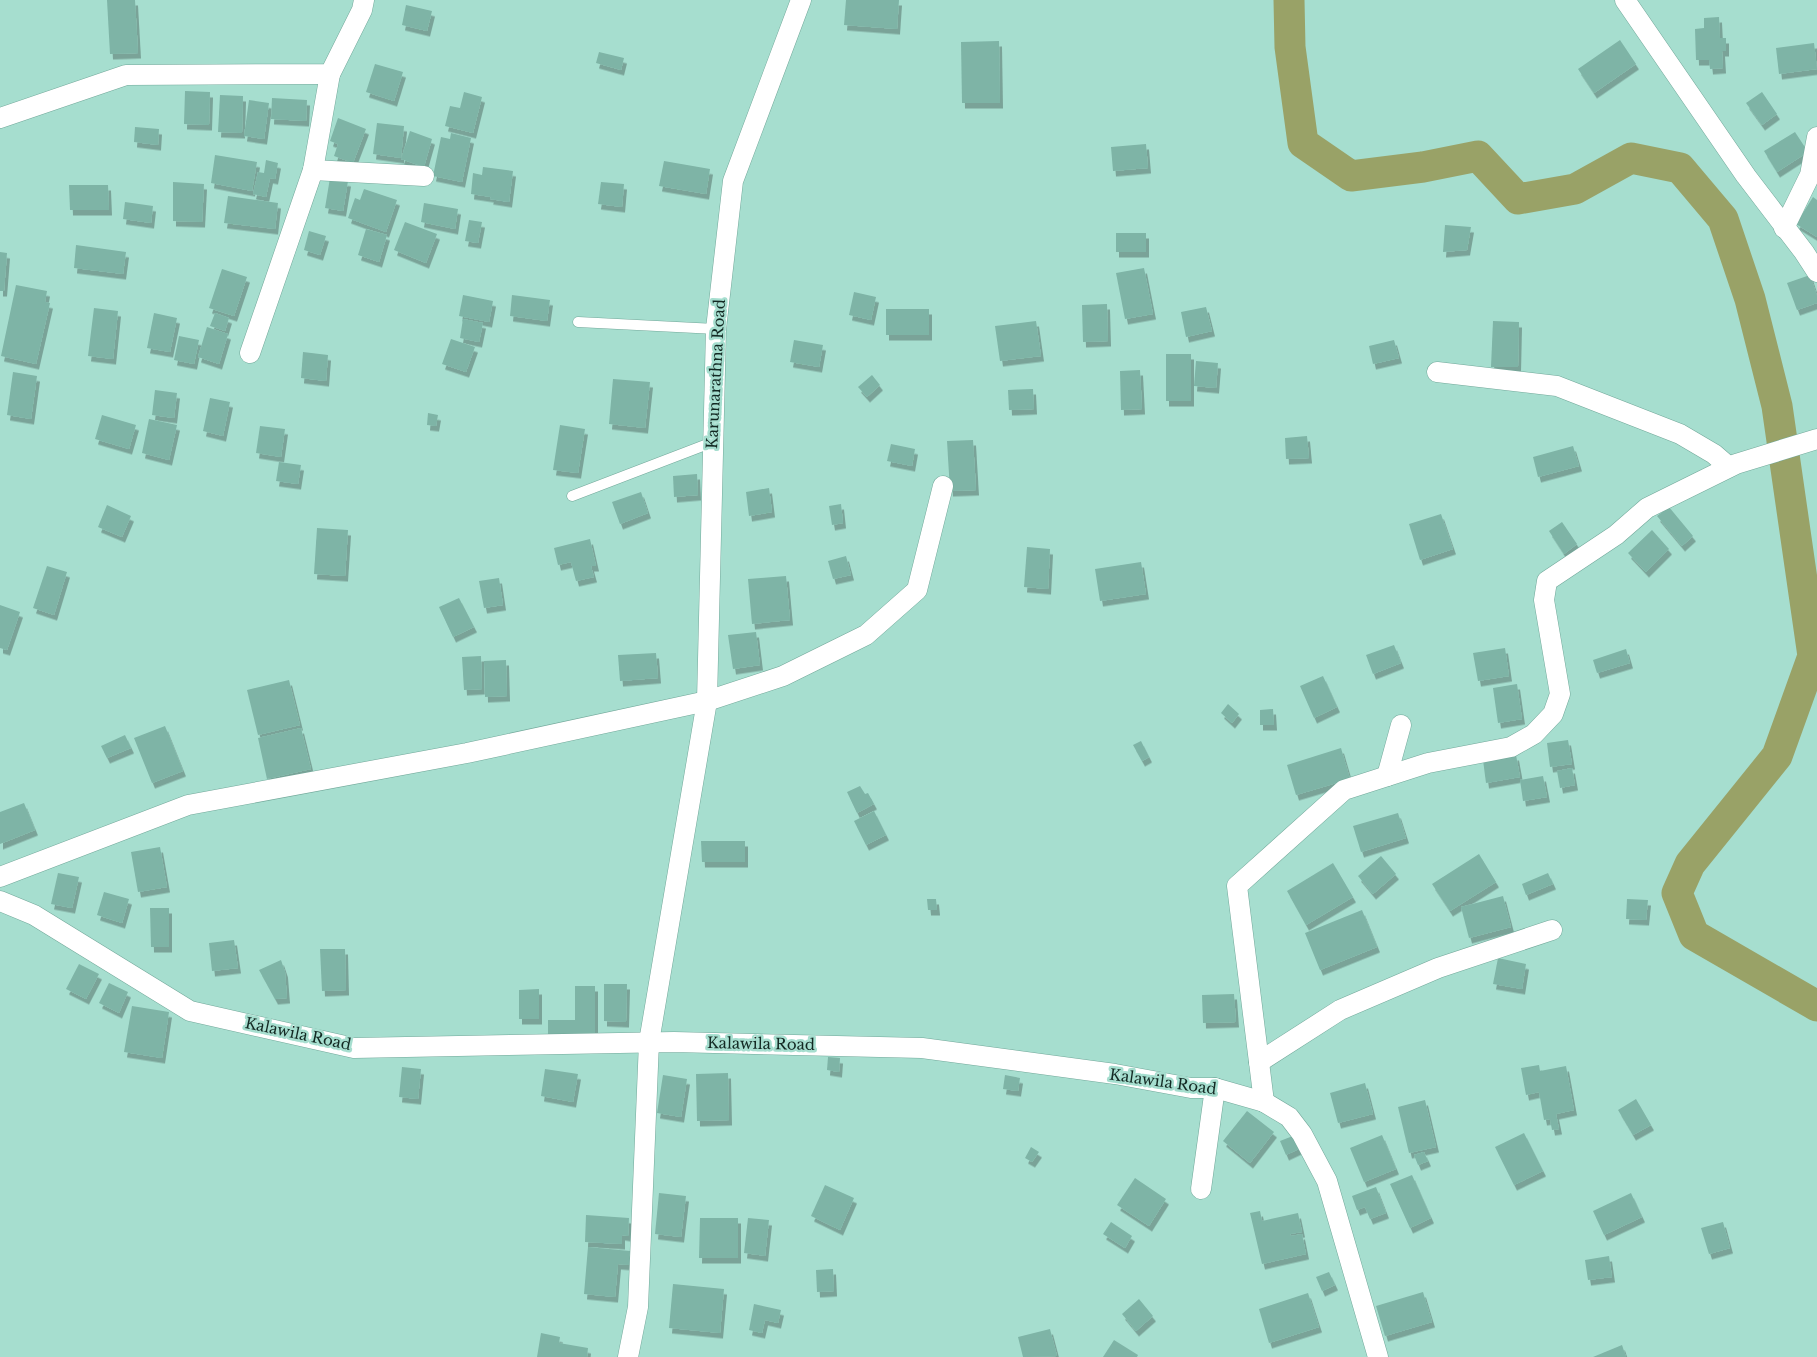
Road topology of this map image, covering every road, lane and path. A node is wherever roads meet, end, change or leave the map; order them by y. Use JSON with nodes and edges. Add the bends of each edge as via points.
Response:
{"nodes":[{"id":1,"x":364,"y":0,"type":"edge"},
{"id":2,"x":801,"y":0,"type":"edge"},
{"id":3,"x":1625,"y":0,"type":"edge"},
{"id":4,"x":330,"y":74,"type":"junction"},
{"id":5,"x":0,"y":118,"type":"edge"},
{"id":6,"x":1817,"y":137,"type":"edge"},
{"id":7,"x":313,"y":170,"type":"junction"},
{"id":8,"x":424,"y":176,"type":"dead end"},
{"id":9,"x":1784,"y":228,"type":"junction"},
{"id":10,"x":1817,"y":272,"type":"edge"},
{"id":11,"x":578,"y":322,"type":"dead end"},
{"id":12,"x":716,"y":329,"type":"junction"},
{"id":13,"x":250,"y":353,"type":"dead end"},
{"id":14,"x":1437,"y":372,"type":"dead end"},
{"id":15,"x":1817,"y":440,"type":"edge"},
{"id":16,"x":713,"y":442,"type":"junction"},
{"id":17,"x":1732,"y":466,"type":"junction"},
{"id":18,"x":943,"y":486,"type":"dead end"},
{"id":19,"x":572,"y":496,"type":"dead end"},
{"id":20,"x":707,"y":701,"type":"junction"},
{"id":21,"x":1401,"y":725,"type":"dead end"},
{"id":22,"x":1387,"y":776,"type":"junction"},
{"id":23,"x":0,"y":877,"type":"edge"},
{"id":24,"x":0,"y":901,"type":"edge"},
{"id":25,"x":1552,"y":930,"type":"dead end"},
{"id":26,"x":649,"y":1042,"type":"junction"},
{"id":27,"x":1259,"y":1062,"type":"junction"},
{"id":28,"x":1215,"y":1088,"type":"junction"},
{"id":29,"x":1264,"y":1102,"type":"junction"},
{"id":30,"x":1201,"y":1189,"type":"dead end"},
{"id":31,"x":628,"y":1357,"type":"edge"},
{"id":32,"x":1378,"y":1357,"type":"edge"}],
"edges":[{"from":1,"to":4,"type":"street"},
{"from":2,"to":12,"type":"street","name":"Karunarathna Road","via":[[733,181]]},
{"from":3,"to":9,"type":"street"},
{"from":4,"to":5,"type":"street","via":[[126,75]]},
{"from":4,"to":7,"type":"street"},
{"from":6,"to":9,"type":"street","via":[[1810,175]]},
{"from":7,"to":8,"type":"street"},
{"from":7,"to":13,"type":"street"},
{"from":9,"to":10,"type":"street"},
{"from":11,"to":12,"type":"lane"},
{"from":12,"to":16,"type":"street","name":"Karunarathna Road"},
{"from":14,"to":17,"type":"street","via":[[1558,386],[1680,434]]},
{"from":15,"to":17,"type":"street"},
{"from":16,"to":19,"type":"lane"},
{"from":16,"to":20,"type":"street","name":"Karunarathna Road"},
{"from":17,"to":22,"type":"street","via":[[1647,508],[1616,535],[1547,581],[1544,600],[1560,694],[1553,714],[1534,734],[1511,747],[1428,763]]},
{"from":18,"to":20,"type":"street","via":[[917,590],[866,635],[783,676]]},
{"from":20,"to":23,"type":"street","via":[[467,753],[188,805]]},
{"from":20,"to":26,"type":"street","name":"Karunarathna Road"},
{"from":21,"to":22,"type":"street"},
{"from":22,"to":27,"type":"street","via":[[1344,790],[1237,886]]},
{"from":24,"to":26,"type":"street","name":"Kalawila Road","via":[[34,915],[190,1011],[354,1048]]},
{"from":25,"to":27,"type":"street","via":[[1438,968],[1340,1010]]},
{"from":26,"to":28,"type":"street","name":"Kalawila Road","via":[[922,1048],[1116,1074],[1191,1088]]},
{"from":26,"to":31,"type":"street","name":"Karunarathna Road","via":[[638,1307]]},
{"from":27,"to":29,"type":"street"},
{"from":28,"to":29,"type":"street","name":"Kalawila Road"},
{"from":28,"to":30,"type":"street"},
{"from":29,"to":32,"type":"street","name":"Kalawila Road","via":[[1290,1117],[1327,1181]]}]}
